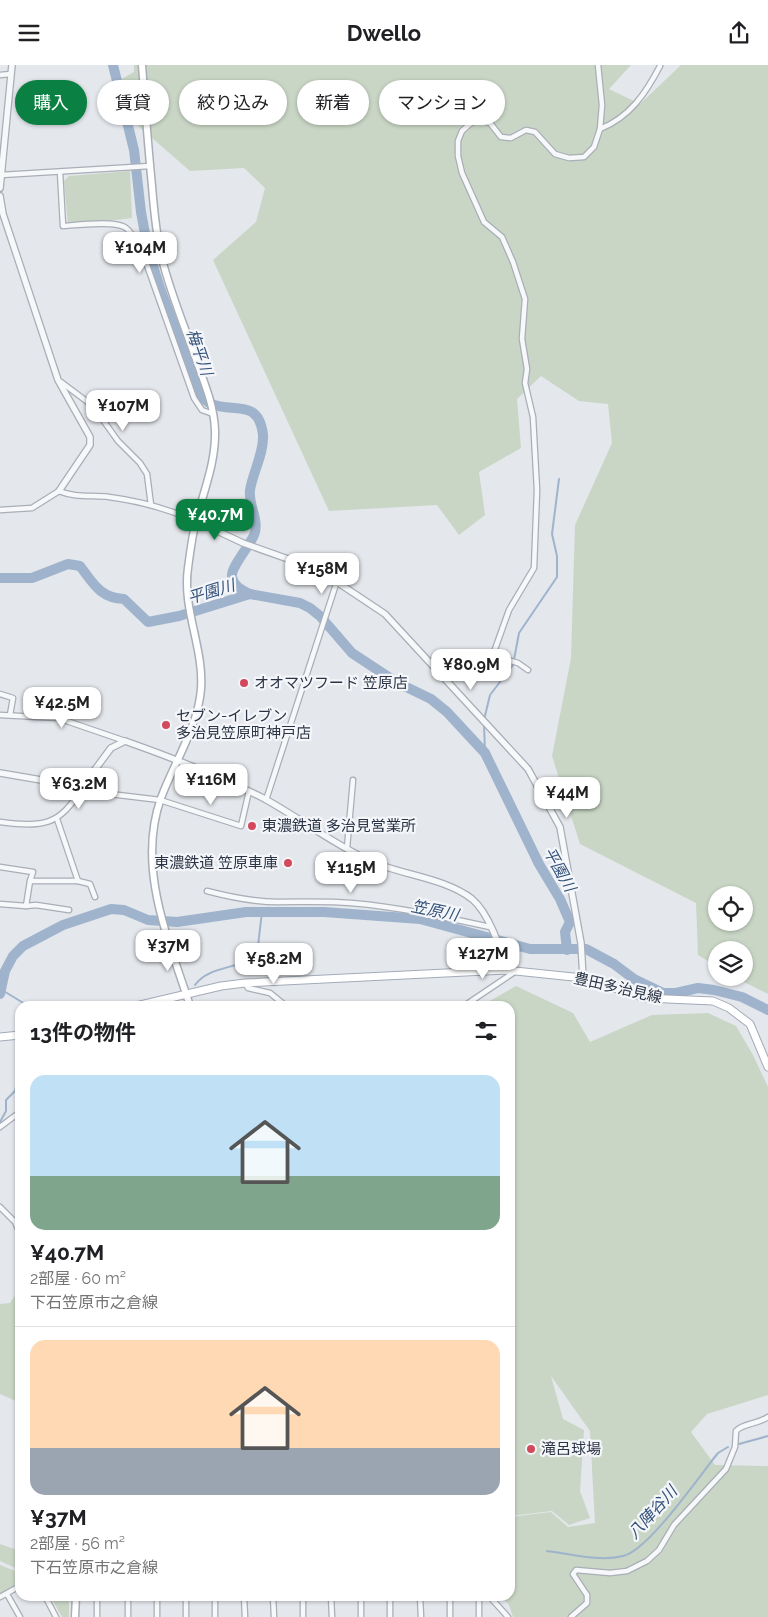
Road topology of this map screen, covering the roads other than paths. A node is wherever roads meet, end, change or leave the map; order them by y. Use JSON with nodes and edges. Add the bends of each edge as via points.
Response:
{"nodes":[{"id":1,"x":12,"y":65,"type":"edge"},
{"id":2,"x":142,"y":65,"type":"edge"},
{"id":3,"x":598,"y":65,"type":"edge"},
{"id":4,"x":660,"y":65,"type":"edge"},
{"id":5,"x":11,"y":74,"type":"junction"},
{"id":6,"x":0,"y":75,"type":"edge"},
{"id":7,"x":600,"y":129,"type":"junction"},
{"id":8,"x":147,"y":167,"type":"junction"},
{"id":9,"x":60,"y":172,"type":"junction"},
{"id":10,"x":1,"y":175,"type":"edge"},
{"id":11,"x":0,"y":188,"type":"edge"},
{"id":12,"x":0,"y":196,"type":"edge"},
{"id":13,"x":58,"y":380,"type":"junction"},
{"id":14,"x":213,"y":413,"type":"junction"},
{"id":15,"x":60,"y":491,"type":"junction"},
{"id":16,"x":151,"y":505,"type":"junction"},
{"id":17,"x":0,"y":510,"type":"edge"},
{"id":18,"x":196,"y":521,"type":"junction"},
{"id":19,"x":337,"y":581,"type":"junction"},
{"id":20,"x":491,"y":655,"type":"junction"},
{"id":21,"x":528,"y":670,"type":"dead end"},
{"id":22,"x":446,"y":678,"type":"junction"},
{"id":23,"x":0,"y":695,"type":"edge"},
{"id":24,"x":0,"y":715,"type":"edge"},
{"id":25,"x":10,"y":715,"type":"junction"},
{"id":26,"x":125,"y":741,"type":"junction"},
{"id":27,"x":177,"y":760,"type":"junction"},
{"id":28,"x":0,"y":773,"type":"edge"},
{"id":29,"x":353,"y":780,"type":"dead end"},
{"id":30,"x":82,"y":787,"type":"junction"},
{"id":31,"x":249,"y":791,"type":"junction"},
{"id":32,"x":160,"y":800,"type":"junction"},
{"id":33,"x":266,"y":800,"type":"junction"},
{"id":34,"x":57,"y":819,"type":"junction"},
{"id":35,"x":0,"y":822,"type":"edge"},
{"id":36,"x":347,"y":847,"type":"junction"},
{"id":37,"x":0,"y":867,"type":"edge"},
{"id":38,"x":30,"y":881,"type":"junction"},
{"id":39,"x":78,"y":881,"type":"junction"},
{"id":40,"x":206,"y":891,"type":"dead end"},
{"id":41,"x":95,"y":897,"type":"dead end"},
{"id":42,"x":0,"y":904,"type":"edge"},
{"id":43,"x":26,"y":907,"type":"junction"},
{"id":44,"x":69,"y":910,"type":"dead end"},
{"id":45,"x":490,"y":927,"type":"junction"},
{"id":46,"x":506,"y":970,"type":"junction"},
{"id":47,"x":517,"y":970,"type":"junction"},
{"id":48,"x":583,"y":978,"type":"junction"},
{"id":49,"x":245,"y":983,"type":"junction"},
{"id":50,"x":186,"y":994,"type":"junction"},
{"id":51,"x":157,"y":1001,"type":"edge"},
{"id":52,"x":188,"y":1001,"type":"edge"},
{"id":53,"x":280,"y":1001,"type":"edge"},
{"id":54,"x":471,"y":1001,"type":"edge"},
{"id":55,"x":15,"y":1036,"type":"edge"},
{"id":56,"x":0,"y":1037,"type":"edge"},
{"id":57,"x":768,"y":1067,"type":"edge"},
{"id":58,"x":15,"y":1116,"type":"edge"},
{"id":59,"x":0,"y":1127,"type":"edge"},
{"id":60,"x":0,"y":1207,"type":"edge"},
{"id":61,"x":15,"y":1222,"type":"edge"},
{"id":62,"x":768,"y":1417,"type":"edge"},
{"id":63,"x":15,"y":1589,"type":"edge"},
{"id":64,"x":6,"y":1594,"type":"junction"},
{"id":65,"x":0,"y":1597,"type":"edge"},
{"id":66,"x":48,"y":1601,"type":"edge"},
{"id":67,"x":76,"y":1601,"type":"edge"},
{"id":68,"x":97,"y":1601,"type":"edge"},
{"id":69,"x":128,"y":1601,"type":"edge"},
{"id":70,"x":157,"y":1601,"type":"edge"},
{"id":71,"x":186,"y":1601,"type":"edge"},
{"id":72,"x":215,"y":1601,"type":"edge"},
{"id":73,"x":244,"y":1601,"type":"edge"},
{"id":74,"x":274,"y":1601,"type":"edge"},
{"id":75,"x":302,"y":1601,"type":"edge"},
{"id":76,"x":331,"y":1601,"type":"edge"},
{"id":77,"x":361,"y":1601,"type":"edge"},
{"id":78,"x":390,"y":1601,"type":"edge"},
{"id":79,"x":420,"y":1601,"type":"edge"},
{"id":80,"x":450,"y":1601,"type":"edge"},
{"id":81,"x":479,"y":1601,"type":"edge"},
{"id":82,"x":494,"y":1601,"type":"edge"},
{"id":83,"x":20,"y":1617,"type":"edge"},
{"id":84,"x":56,"y":1617,"type":"edge"},
{"id":85,"x":75,"y":1617,"type":"edge"},
{"id":86,"x":97,"y":1617,"type":"edge"},
{"id":87,"x":128,"y":1617,"type":"edge"},
{"id":88,"x":157,"y":1617,"type":"edge"},
{"id":89,"x":186,"y":1617,"type":"edge"},
{"id":90,"x":215,"y":1617,"type":"edge"},
{"id":91,"x":245,"y":1617,"type":"edge"},
{"id":92,"x":274,"y":1617,"type":"edge"},
{"id":93,"x":303,"y":1617,"type":"edge"},
{"id":94,"x":332,"y":1617,"type":"edge"},
{"id":95,"x":361,"y":1617,"type":"edge"},
{"id":96,"x":390,"y":1617,"type":"edge"},
{"id":97,"x":420,"y":1617,"type":"edge"},
{"id":98,"x":450,"y":1617,"type":"edge"},
{"id":99,"x":479,"y":1617,"type":"edge"},
{"id":100,"x":508,"y":1617,"type":"edge"},
{"id":101,"x":571,"y":1617,"type":"edge"}],
"edges":[{"from":1,"to":5,"type":"street"},
{"from":2,"to":8,"type":"main road"},
{"from":3,"to":7,"type":"street","via":[[602,105]]},
{"from":4,"to":7,"type":"street","via":[[640,101],[611,125]]},
{"from":5,"to":6,"type":"street"},
{"from":5,"to":10,"type":"street"},
{"from":7,"to":20,"type":"street","via":[[594,147],[584,157],[568,158],[555,154],[535,133],[526,131],[510,138],[501,137],[490,123],[480,120],[462,131],[458,141],[462,173],[484,221],[502,237],[525,299],[522,339],[527,369],[525,383],[536,449],[534,568],[509,610]]},
{"from":8,"to":9,"type":"street"},
{"from":8,"to":14,"type":"main road","via":[[162,259]]},
{"from":9,"to":10,"type":"street"},
{"from":9,"to":14,"type":"street","via":[[64,226],[124,226],[133,236],[143,254],[194,398],[202,410]]},
{"from":10,"to":11,"type":"street"},
{"from":12,"to":13,"type":"street","via":[[3,214]]},
{"from":13,"to":15,"type":"street","via":[[90,437],[90,445]]},
{"from":13,"to":16,"type":"street","via":[[93,407],[118,441],[140,463],[147,475]]},
{"from":14,"to":18,"type":"main road","via":[[215,449]]},
{"from":15,"to":16,"type":"street","via":[[68,495],[110,497]]},
{"from":15,"to":17,"type":"street","via":[[32,507]]},
{"from":16,"to":18,"type":"street"},
{"from":18,"to":19,"type":"street","via":[[243,543],[304,564]]},
{"from":18,"to":27,"type":"main road","via":[[187,573],[201,690],[197,711]]},
{"from":19,"to":22,"type":"street","via":[[385,614]]},
{"from":19,"to":33,"type":"street"},
{"from":20,"to":21,"type":"street","via":[[518,663]]},
{"from":20,"to":22,"type":"street"},
{"from":22,"to":48,"type":"street","via":[[528,769],[560,827],[581,943]]},
{"from":23,"to":25,"type":"street","via":[[13,698]]},
{"from":24,"to":25,"type":"street"},
{"from":25,"to":26,"type":"street","via":[[58,718]]},
{"from":26,"to":27,"type":"street"},
{"from":26,"to":30,"type":"street","via":[[111,748]]},
{"from":27,"to":31,"type":"street"},
{"from":27,"to":32,"type":"main road"},
{"from":28,"to":30,"type":"street"},
{"from":29,"to":36,"type":"street"},
{"from":30,"to":32,"type":"street"},
{"from":30,"to":34,"type":"street"},
{"from":31,"to":32,"type":"street","via":[[241,826]]},
{"from":31,"to":33,"type":"street"},
{"from":32,"to":50,"type":"main road","via":[[154,826],[153,884]]},
{"from":33,"to":36,"type":"street"},
{"from":34,"to":35,"type":"street","via":[[36,825]]},
{"from":34,"to":39,"type":"street"},
{"from":36,"to":45,"type":"street","via":[[367,860],[462,893],[481,908]]},
{"from":37,"to":38,"type":"street","via":[[33,872]]},
{"from":38,"to":39,"type":"street"},
{"from":38,"to":43,"type":"street"},
{"from":39,"to":41,"type":"street","via":[[90,884]]},
{"from":40,"to":45,"type":"street","via":[[277,902],[363,905]]},
{"from":42,"to":43,"type":"street"},
{"from":43,"to":44,"type":"street","via":[[36,905]]},
{"from":45,"to":46,"type":"street","via":[[501,949]]},
{"from":46,"to":47,"type":"main road","name":"豊田多治見線"},
{"from":46,"to":49,"type":"main road","name":"豊田多治見線"},
{"from":47,"to":48,"type":"main road","name":"豊田多治見線"},
{"from":47,"to":54,"type":"street"},
{"from":48,"to":57,"type":"main road","name":"豊田多治見線","via":[[645,998],[713,1001],[729,1007],[750,1024]]},
{"from":49,"to":50,"type":"main road","name":"豊田多治見線"},
{"from":49,"to":53,"type":"street","via":[[248,988],[270,993]]},
{"from":50,"to":51,"type":"main road","name":"豊田多治見線"},
{"from":50,"to":52,"type":"main road"},
{"from":55,"to":56,"type":"main road"},
{"from":58,"to":59,"type":"street"},
{"from":60,"to":61,"type":"street"},
{"from":62,"to":101,"type":"street","via":[[736,1431],[735,1447],[726,1469],[681,1517],[660,1550],[647,1561],[627,1571],[576,1570],[573,1574],[586,1595],[587,1603]]},
{"from":63,"to":64,"type":"street"},
{"from":64,"to":65,"type":"street"},
{"from":64,"to":83,"type":"street"},
{"from":66,"to":84,"type":"street"},
{"from":67,"to":85,"type":"main road"},
{"from":68,"to":86,"type":"street"},
{"from":69,"to":87,"type":"street"},
{"from":70,"to":88,"type":"street"},
{"from":71,"to":89,"type":"street"},
{"from":72,"to":90,"type":"street"},
{"from":73,"to":91,"type":"street"},
{"from":74,"to":92,"type":"street"},
{"from":75,"to":93,"type":"street"},
{"from":76,"to":94,"type":"street"},
{"from":77,"to":95,"type":"street"},
{"from":78,"to":96,"type":"street"},
{"from":79,"to":97,"type":"street"},
{"from":80,"to":98,"type":"street"},
{"from":81,"to":99,"type":"street"},
{"from":82,"to":100,"type":"street"}]}
